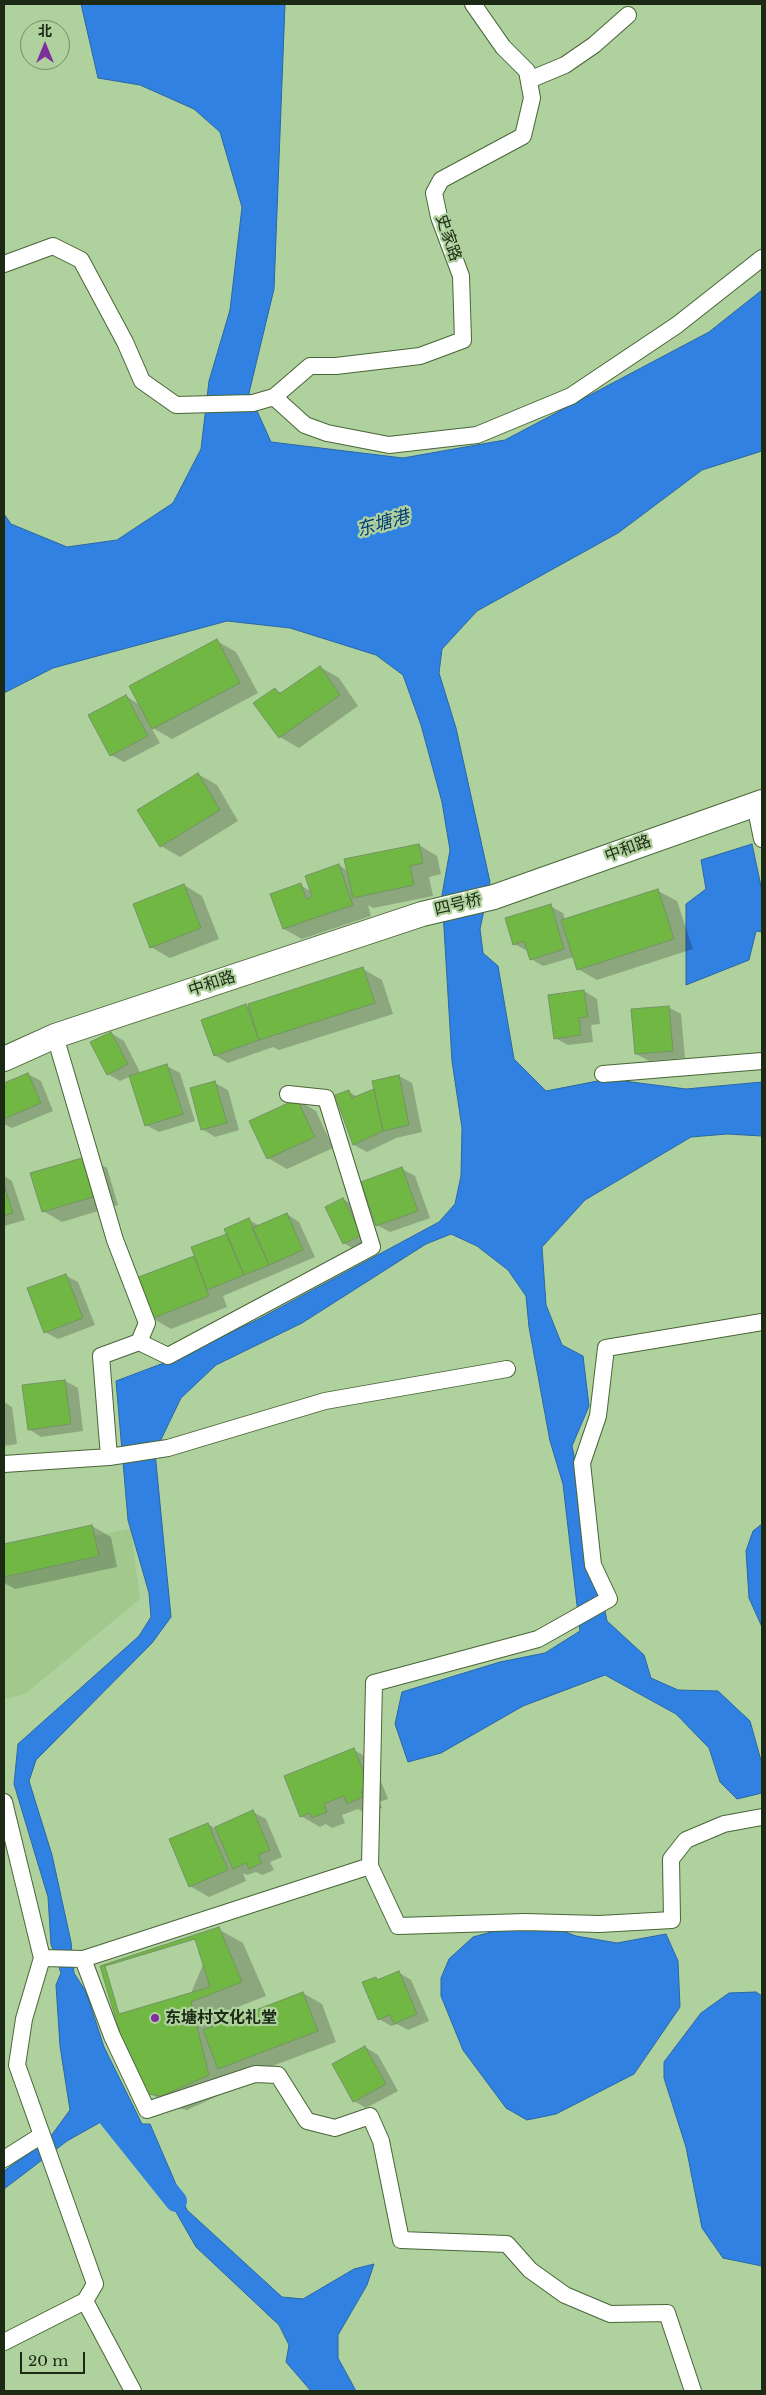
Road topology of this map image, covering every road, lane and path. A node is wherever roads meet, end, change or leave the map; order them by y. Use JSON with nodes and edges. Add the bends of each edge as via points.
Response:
{"nodes":[{"id":1,"x":473,"y":4,"type":"edge"},
{"id":2,"x":628,"y":15,"type":"dead end"},
{"id":3,"x":529,"y":80,"type":"junction"},
{"id":4,"x":762,"y":258,"type":"edge"},
{"id":5,"x":4,"y":264,"type":"edge"},
{"id":6,"x":274,"y":397,"type":"junction"},
{"id":7,"x":758,"y":803,"type":"edge"},
{"id":8,"x":762,"y":839,"type":"edge"},
{"id":9,"x":494,"y":897,"type":"joint"},
{"id":10,"x":422,"y":914,"type":"joint"},
{"id":11,"x":55,"y":1036,"type":"junction"},
{"id":12,"x":4,"y":1059,"type":"edge"},
{"id":13,"x":762,"y":1061,"type":"edge"},
{"id":14,"x":602,"y":1074,"type":"dead end"},
{"id":15,"x":288,"y":1094,"type":"dead end"},
{"id":16,"x":762,"y":1322,"type":"edge"},
{"id":17,"x":139,"y":1342,"type":"junction"},
{"id":18,"x":507,"y":1369,"type":"dead end"},
{"id":19,"x":109,"y":1457,"type":"junction"},
{"id":20,"x":4,"y":1464,"type":"edge"},
{"id":21,"x":4,"y":1802,"type":"edge"},
{"id":22,"x":762,"y":1818,"type":"edge"},
{"id":23,"x":370,"y":1866,"type":"junction"},
{"id":24,"x":48,"y":1959,"type":"junction"},
{"id":25,"x":78,"y":1959,"type":"junction"},
{"id":26,"x":42,"y":2135,"type":"junction"},
{"id":27,"x":4,"y":2159,"type":"edge"},
{"id":28,"x":86,"y":2302,"type":"junction"},
{"id":29,"x":4,"y":2342,"type":"edge"},
{"id":30,"x":134,"y":2391,"type":"edge"},
{"id":31,"x":693,"y":2391,"type":"edge"}],
"edges":[{"from":1,"to":3,"type":"street","name":"史家路","via":[[503,47],[527,71]]},
{"from":2,"to":3,"type":"street","via":[[565,65]]},
{"from":3,"to":6,"type":"street","name":"史家路","via":[[532,98],[523,136],[441,180],[434,193],[439,217],[461,276],[463,340],[420,356],[310,366]]},
{"from":4,"to":6,"type":"street","via":[[676,325],[571,396],[477,434],[389,445],[327,434],[305,425]]},
{"from":5,"to":6,"type":"street","name":"史家路","via":[[53,246],[81,260],[142,381],[176,405],[253,403]]},
{"from":7,"to":8,"type":"street"},
{"from":7,"to":9,"type":"street","name":"中和路"},
{"from":9,"to":10,"type":"street","name":"四号桥"},
{"from":10,"to":11,"type":"street","name":"中和路"},
{"from":11,"to":12,"type":"street","name":"中和路"},
{"from":11,"to":17,"type":"street","via":[[115,1240],[147,1323]]},
{"from":13,"to":14,"type":"street"},
{"from":15,"to":17,"type":"street","via":[[326,1098],[372,1247],[168,1356]]},
{"from":16,"to":23,"type":"street","via":[[606,1348],[598,1416],[582,1464],[593,1565],[609,1600],[538,1639],[374,1684]]},
{"from":17,"to":19,"type":"street","via":[[101,1356]]},
{"from":18,"to":19,"type":"street","via":[[325,1401],[168,1448]]},
{"from":19,"to":20,"type":"street"},
{"from":21,"to":24,"type":"street"},
{"from":22,"to":23,"type":"street","via":[[724,1824],[686,1840],[671,1859],[672,1920],[398,1926]]},
{"from":23,"to":25,"type":"street"},
{"from":24,"to":25,"type":"street"},
{"from":24,"to":26,"type":"street","via":[[24,2019],[17,2065]]},
{"from":25,"to":31,"type":"street","via":[[147,2110],[255,2074],[278,2075],[307,2121],[334,2128],[370,2116],[380,2141],[401,2240],[507,2244],[530,2270],[565,2295],[610,2314],[667,2313]]},
{"from":26,"to":27,"type":"street"},
{"from":26,"to":28,"type":"street","via":[[95,2284]]},
{"from":28,"to":29,"type":"street"},
{"from":28,"to":30,"type":"street"}]}
